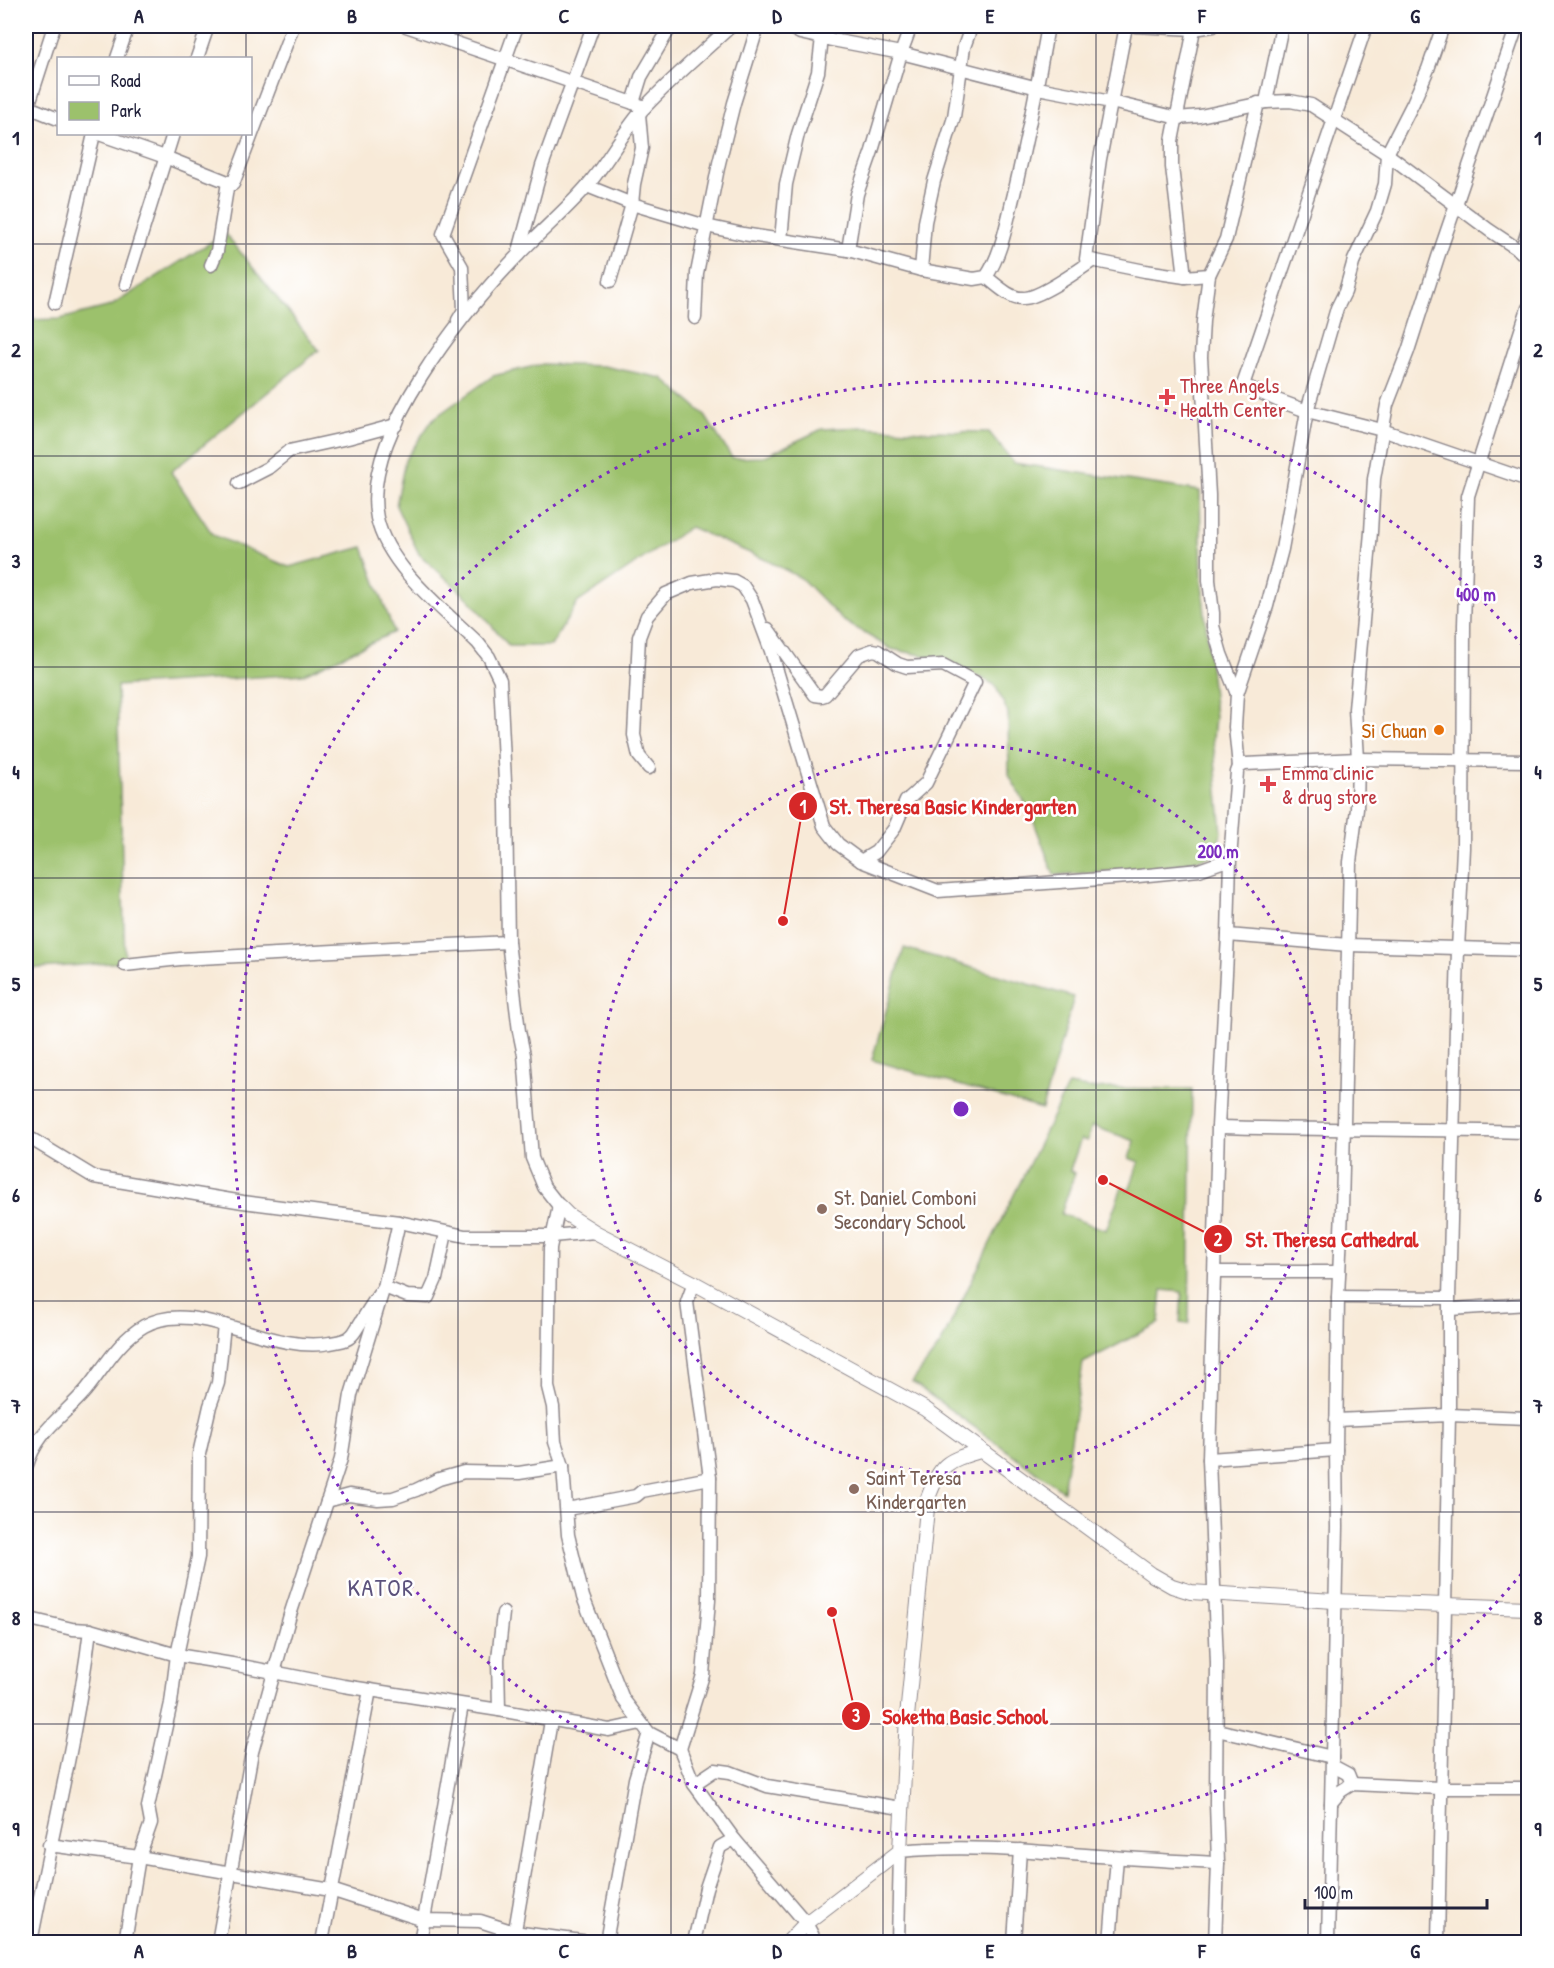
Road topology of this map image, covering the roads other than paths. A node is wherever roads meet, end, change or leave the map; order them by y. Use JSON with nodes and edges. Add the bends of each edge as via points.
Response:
{"nodes":[{"id":1,"x":54,"y":26,"type":"edge"},
{"id":2,"x":128,"y":26,"type":"edge"},
{"id":3,"x":208,"y":26,"type":"edge"},
{"id":4,"x":293,"y":26,"type":"edge"},
{"id":5,"x":406,"y":26,"type":"edge"},
{"id":6,"x":517,"y":26,"type":"edge"},
{"id":7,"x":593,"y":26,"type":"edge"},
{"id":8,"x":671,"y":26,"type":"edge"},
{"id":9,"x":731,"y":26,"type":"edge"},
{"id":10,"x":758,"y":26,"type":"edge"},
{"id":11,"x":787,"y":26,"type":"edge"},
{"id":12,"x":911,"y":26,"type":"edge"},
{"id":13,"x":1047,"y":26,"type":"edge"},
{"id":14,"x":1126,"y":26,"type":"edge"},
{"id":15,"x":1135,"y":26,"type":"edge"},
{"id":16,"x":1213,"y":26,"type":"edge"},
{"id":17,"x":1282,"y":26,"type":"edge"},
{"id":18,"x":1366,"y":26,"type":"edge"},
{"id":19,"x":1443,"y":26,"type":"edge"},
{"id":20,"x":1520,"y":26,"type":"edge"},
{"id":21,"x":1528,"y":28,"type":"edge"},
{"id":22,"x":1194,"y":29,"type":"junction"},
{"id":23,"x":439,"y":31,"type":"edge"},
{"id":24,"x":969,"y":33,"type":"dead end"},
{"id":25,"x":822,"y":38,"type":"junction"},
{"id":26,"x":901,"y":53,"type":"junction"},
{"id":27,"x":117,"y":57,"type":"edge"},
{"id":28,"x":196,"y":57,"type":"edge"},
{"id":29,"x":505,"y":60,"type":"junction"},
{"id":30,"x":962,"y":68,"type":"junction"},
{"id":31,"x":572,"y":82,"type":"junction"},
{"id":32,"x":1038,"y":88,"type":"junction"},
{"id":33,"x":1111,"y":102,"type":"junction"},
{"id":34,"x":633,"y":103,"type":"junction"},
{"id":35,"x":1262,"y":103,"type":"junction"},
{"id":36,"x":26,"y":109,"type":"edge"},
{"id":37,"x":642,"y":111,"type":"junction"},
{"id":38,"x":1178,"y":118,"type":"junction"},
{"id":39,"x":57,"y":119,"type":"edge"},
{"id":40,"x":1332,"y":121,"type":"junction"},
{"id":41,"x":96,"y":135,"type":"edge"},
{"id":42,"x":99,"y":135,"type":"edge"},
{"id":43,"x":173,"y":135,"type":"edge"},
{"id":44,"x":1387,"y":154,"type":"junction"},
{"id":45,"x":165,"y":157,"type":"junction"},
{"id":46,"x":228,"y":182,"type":"junction"},
{"id":47,"x":587,"y":186,"type":"junction"},
{"id":48,"x":632,"y":204,"type":"junction"},
{"id":49,"x":1457,"y":205,"type":"junction"},
{"id":50,"x":706,"y":226,"type":"junction"},
{"id":51,"x":1528,"y":230,"type":"edge"},
{"id":52,"x":781,"y":240,"type":"junction"},
{"id":53,"x":848,"y":250,"type":"junction"},
{"id":54,"x":1525,"y":254,"type":"edge"},
{"id":55,"x":517,"y":256,"type":"junction"},
{"id":56,"x":1092,"y":261,"type":"junction"},
{"id":57,"x":211,"y":265,"type":"dead end"},
{"id":58,"x":921,"y":270,"type":"junction"},
{"id":59,"x":1209,"y":274,"type":"junction"},
{"id":60,"x":1185,"y":277,"type":"junction"},
{"id":61,"x":986,"y":278,"type":"junction"},
{"id":62,"x":610,"y":281,"type":"dead end"},
{"id":63,"x":126,"y":284,"type":"dead end"},
{"id":64,"x":55,"y":303,"type":"dead end"},
{"id":65,"x":1528,"y":308,"type":"edge"},
{"id":66,"x":695,"y":318,"type":"dead end"},
{"id":67,"x":1307,"y":411,"type":"junction"},
{"id":68,"x":396,"y":425,"type":"junction"},
{"id":69,"x":1382,"y":430,"type":"junction"},
{"id":70,"x":1479,"y":463,"type":"junction"},
{"id":71,"x":1528,"y":480,"type":"edge"},
{"id":72,"x":239,"y":483,"type":"dead end"},
{"id":73,"x":756,"y":610,"type":"junction"},
{"id":74,"x":1237,"y":694,"type":"junction"},
{"id":75,"x":1358,"y":759,"type":"junction"},
{"id":76,"x":1464,"y":760,"type":"junction"},
{"id":77,"x":1528,"y":761,"type":"edge"},
{"id":78,"x":1239,"y":767,"type":"junction"},
{"id":79,"x":649,"y":768,"type":"dead end"},
{"id":80,"x":1230,"y":859,"type":"junction"},
{"id":81,"x":861,"y":861,"type":"junction"},
{"id":82,"x":1228,"y":935,"type":"junction"},
{"id":83,"x":508,"y":942,"type":"junction"},
{"id":84,"x":1348,"y":945,"type":"junction"},
{"id":85,"x":1458,"y":949,"type":"junction"},
{"id":86,"x":1528,"y":951,"type":"edge"},
{"id":87,"x":125,"y":964,"type":"dead end"},
{"id":88,"x":1218,"y":1127,"type":"junction"},
{"id":89,"x":1343,"y":1130,"type":"junction"},
{"id":90,"x":1453,"y":1130,"type":"junction"},
{"id":91,"x":1528,"y":1132,"type":"edge"},
{"id":92,"x":26,"y":1138,"type":"edge"},
{"id":93,"x":559,"y":1206,"type":"junction"},
{"id":94,"x":399,"y":1222,"type":"junction"},
{"id":95,"x":596,"y":1232,"type":"junction"},
{"id":96,"x":446,"y":1233,"type":"junction"},
{"id":97,"x":552,"y":1236,"type":"junction"},
{"id":98,"x":1215,"y":1272,"type":"junction"},
{"id":99,"x":1339,"y":1272,"type":"junction"},
{"id":100,"x":694,"y":1283,"type":"junction"},
{"id":101,"x":384,"y":1287,"type":"junction"},
{"id":102,"x":1338,"y":1297,"type":"junction"},
{"id":103,"x":1449,"y":1303,"type":"junction"},
{"id":104,"x":1528,"y":1304,"type":"edge"},
{"id":105,"x":224,"y":1325,"type":"junction"},
{"id":106,"x":1449,"y":1415,"type":"junction"},
{"id":107,"x":1528,"y":1418,"type":"edge"},
{"id":108,"x":1336,"y":1420,"type":"junction"},
{"id":109,"x":1336,"y":1450,"type":"junction"},
{"id":110,"x":980,"y":1451,"type":"junction"},
{"id":111,"x":1209,"y":1459,"type":"junction"},
{"id":112,"x":563,"y":1466,"type":"junction"},
{"id":113,"x":26,"y":1467,"type":"edge"},
{"id":114,"x":710,"y":1478,"type":"junction"},
{"id":115,"x":327,"y":1501,"type":"junction"},
{"id":116,"x":567,"y":1509,"type":"junction"},
{"id":117,"x":1214,"y":1594,"type":"junction"},
{"id":118,"x":1335,"y":1602,"type":"junction"},
{"id":119,"x":1445,"y":1605,"type":"junction"},
{"id":120,"x":1528,"y":1608,"type":"edge"},
{"id":121,"x":503,"y":1613,"type":"dead end"},
{"id":122,"x":26,"y":1618,"type":"edge"},
{"id":123,"x":90,"y":1630,"type":"junction"},
{"id":124,"x":177,"y":1655,"type":"junction"},
{"id":125,"x":275,"y":1672,"type":"junction"},
{"id":126,"x":369,"y":1690,"type":"junction"},
{"id":127,"x":462,"y":1705,"type":"junction"},
{"id":128,"x":499,"y":1710,"type":"junction"},
{"id":129,"x":551,"y":1721,"type":"junction"},
{"id":130,"x":641,"y":1723,"type":"junction"},
{"id":131,"x":1217,"y":1730,"type":"junction"},
{"id":132,"x":650,"y":1733,"type":"junction"},
{"id":133,"x":680,"y":1749,"type":"junction"},
{"id":134,"x":1332,"y":1761,"type":"junction"},
{"id":135,"x":694,"y":1784,"type":"junction"},
{"id":136,"x":1352,"y":1784,"type":"junction"},
{"id":137,"x":1440,"y":1788,"type":"junction"},
{"id":138,"x":1528,"y":1788,"type":"edge"},
{"id":139,"x":1331,"y":1803,"type":"junction"},
{"id":140,"x":901,"y":1808,"type":"junction"},
{"id":141,"x":734,"y":1839,"type":"junction"},
{"id":142,"x":49,"y":1845,"type":"junction"},
{"id":143,"x":1020,"y":1850,"type":"junction"},
{"id":144,"x":900,"y":1851,"type":"junction"},
{"id":145,"x":138,"y":1857,"type":"junction"},
{"id":146,"x":1117,"y":1858,"type":"junction"},
{"id":147,"x":1218,"y":1863,"type":"junction"},
{"id":148,"x":230,"y":1874,"type":"junction"},
{"id":149,"x":331,"y":1890,"type":"junction"},
{"id":150,"x":424,"y":1920,"type":"junction"},
{"id":151,"x":806,"y":1923,"type":"junction"},
{"id":152,"x":513,"y":1937,"type":"edge"},
{"id":153,"x":31,"y":1942,"type":"edge"},
{"id":154,"x":125,"y":1942,"type":"edge"},
{"id":155,"x":218,"y":1942,"type":"edge"},
{"id":156,"x":322,"y":1942,"type":"edge"},
{"id":157,"x":420,"y":1942,"type":"edge"},
{"id":158,"x":589,"y":1942,"type":"edge"},
{"id":159,"x":606,"y":1942,"type":"edge"},
{"id":160,"x":694,"y":1942,"type":"edge"},
{"id":161,"x":788,"y":1942,"type":"edge"},
{"id":162,"x":816,"y":1942,"type":"edge"},
{"id":163,"x":898,"y":1942,"type":"edge"},
{"id":164,"x":1014,"y":1942,"type":"edge"},
{"id":165,"x":1110,"y":1942,"type":"edge"},
{"id":166,"x":1215,"y":1942,"type":"edge"},
{"id":167,"x":1329,"y":1942,"type":"edge"},
{"id":168,"x":1438,"y":1942,"type":"edge"}],
"edges":[{"from":1,"to":36,"type":"street"},
{"from":2,"to":27,"type":"street"},
{"from":3,"to":28,"type":"street"},
{"from":4,"to":46,"type":"street","via":[[234,184]]},
{"from":5,"to":23,"type":"street"},
{"from":6,"to":29,"type":"street"},
{"from":7,"to":31,"type":"street"},
{"from":8,"to":34,"type":"street","via":[[641,78]]},
{"from":9,"to":37,"type":"street"},
{"from":10,"to":50,"type":"street","via":[[734,103]]},
{"from":11,"to":25,"type":"street"},
{"from":12,"to":26,"type":"street"},
{"from":13,"to":32,"type":"street"},
{"from":14,"to":33,"type":"street"},
{"from":15,"to":22,"type":"street"},
{"from":16,"to":22,"type":"street"},
{"from":17,"to":35,"type":"street"},
{"from":18,"to":40,"type":"street"},
{"from":19,"to":44,"type":"street","via":[[1417,95]]},
{"from":20,"to":21,"type":"street"},
{"from":20,"to":49,"type":"street"},
{"from":22,"to":38,"type":"street"},
{"from":23,"to":29,"type":"street"},
{"from":24,"to":30,"type":"street"},
{"from":25,"to":26,"type":"street"},
{"from":25,"to":52,"type":"street","via":[[818,72],[786,184]]},
{"from":26,"to":30,"type":"street"},
{"from":26,"to":53,"type":"street","via":[[857,194]]},
{"from":29,"to":31,"type":"street"},
{"from":29,"to":68,"type":"street","via":[[443,234],[462,267],[464,310]]},
{"from":30,"to":32,"type":"street"},
{"from":30,"to":58,"type":"street","via":[[954,117],[925,222]]},
{"from":31,"to":34,"type":"street"},
{"from":31,"to":55,"type":"street","via":[[542,166]]},
{"from":32,"to":33,"type":"street"},
{"from":32,"to":61,"type":"street","via":[[1008,217]]},
{"from":33,"to":38,"type":"street"},
{"from":33,"to":56,"type":"street","via":[[1086,259]]},
{"from":34,"to":37,"type":"street"},
{"from":35,"to":38,"type":"street"},
{"from":35,"to":40,"type":"street","via":[[1290,101],[1311,105]]},
{"from":35,"to":59,"type":"street","via":[[1226,239]]},
{"from":36,"to":39,"type":"street"},
{"from":37,"to":47,"type":"street"},
{"from":37,"to":48,"type":"street","via":[[642,148]]},
{"from":38,"to":60,"type":"street","via":[[1172,141],[1172,167]]},
{"from":40,"to":44,"type":"street"},
{"from":40,"to":67,"type":"street","via":[[1243,385]]},
{"from":41,"to":64,"type":"street"},
{"from":42,"to":45,"type":"street"},
{"from":43,"to":45,"type":"street"},
{"from":44,"to":49,"type":"street"},
{"from":44,"to":67,"type":"street","via":[[1385,184],[1377,211],[1337,308]]},
{"from":45,"to":46,"type":"street"},
{"from":45,"to":63,"type":"street"},
{"from":46,"to":57,"type":"street","via":[[217,251]]},
{"from":47,"to":48,"type":"street"},
{"from":47,"to":55,"type":"street"},
{"from":48,"to":50,"type":"street"},
{"from":48,"to":62,"type":"street"},
{"from":49,"to":54,"type":"street"},
{"from":49,"to":69,"type":"street","via":[[1387,405]]},
{"from":50,"to":52,"type":"street"},
{"from":50,"to":66,"type":"street","via":[[697,273]]},
{"from":51,"to":54,"type":"street"},
{"from":52,"to":53,"type":"street"},
{"from":53,"to":58,"type":"street"},
{"from":55,"to":68,"type":"street","via":[[441,347]]},
{"from":56,"to":60,"type":"street"},
{"from":56,"to":61,"type":"street","via":[[1035,297],[1023,299],[1011,296]]},
{"from":58,"to":61,"type":"street"},
{"from":59,"to":60,"type":"street"},
{"from":59,"to":74,"type":"street","via":[[1201,357],[1209,495],[1209,580],[1213,626]]},
{"from":65,"to":70,"type":"street"},
{"from":67,"to":69,"type":"street"},
{"from":67,"to":74,"type":"street","via":[[1282,549]]},
{"from":68,"to":72,"type":"street","via":[[289,451]]},
{"from":68,"to":83,"type":"street","via":[[386,445],[374,498],[386,544],[401,568],[478,643],[500,680]]},
{"from":69,"to":70,"type":"street"},
{"from":69,"to":75,"type":"street","via":[[1374,479],[1355,709]]},
{"from":70,"to":71,"type":"street"},
{"from":70,"to":76,"type":"street","via":[[1468,496]]},
{"from":73,"to":79,"type":"street","via":[[743,586],[717,579],[692,583],[666,594],[647,616],[639,637],[634,735],[639,756]]},
{"from":73,"to":81,"type":"street","via":[[824,826],[838,844]]},
{"from":73,"to":81,"type":"street","via":[[815,695],[825,695],[860,655],[873,650],[907,667],[944,665],[975,682],[926,783],[906,801],[894,829],[876,852]]},
{"from":74,"to":78,"type":"street"},
{"from":75,"to":76,"type":"street"},
{"from":75,"to":78,"type":"street"},
{"from":75,"to":84,"type":"street"},
{"from":76,"to":77,"type":"street"},
{"from":76,"to":85,"type":"street"},
{"from":78,"to":80,"type":"street"},
{"from":80,"to":81,"type":"street","via":[[1199,870],[938,891]]},
{"from":80,"to":82,"type":"street"},
{"from":82,"to":84,"type":"street"},
{"from":82,"to":88,"type":"street"},
{"from":83,"to":87,"type":"street"},
{"from":83,"to":93,"type":"street","via":[[524,1055],[532,1158],[544,1187]]},
{"from":84,"to":85,"type":"street"},
{"from":84,"to":89,"type":"street"},
{"from":85,"to":86,"type":"street"},
{"from":85,"to":90,"type":"street"},
{"from":88,"to":89,"type":"street"},
{"from":88,"to":98,"type":"street"},
{"from":89,"to":90,"type":"street"},
{"from":89,"to":99,"type":"street"},
{"from":90,"to":91,"type":"street"},
{"from":90,"to":103,"type":"street"},
{"from":92,"to":94,"type":"street","via":[[94,1177]]},
{"from":93,"to":95,"type":"street"},
{"from":93,"to":97,"type":"street"},
{"from":94,"to":96,"type":"street"},
{"from":94,"to":101,"type":"street"},
{"from":95,"to":97,"type":"street"},
{"from":95,"to":100,"type":"street"},
{"from":96,"to":97,"type":"street"},
{"from":96,"to":101,"type":"street","via":[[428,1297],[407,1296]]},
{"from":97,"to":112,"type":"street","via":[[548,1387],[555,1442]]},
{"from":98,"to":99,"type":"street"},
{"from":98,"to":111,"type":"street"},
{"from":99,"to":102,"type":"street"},
{"from":100,"to":110,"type":"street","via":[[925,1409]]},
{"from":100,"to":114,"type":"street","via":[[687,1302]]},
{"from":101,"to":105,"type":"street","via":[[351,1337],[337,1342],[306,1346]]},
{"from":101,"to":115,"type":"street","via":[[351,1395],[341,1459]]},
{"from":102,"to":103,"type":"street"},
{"from":102,"to":108,"type":"street"},
{"from":103,"to":104,"type":"street"},
{"from":103,"to":106,"type":"street"},
{"from":105,"to":113,"type":"street","via":[[181,1317],[145,1325],[111,1355],[86,1390],[55,1420],[36,1443]]},
{"from":105,"to":124,"type":"street","via":[[218,1383],[199,1454],[198,1557]]},
{"from":106,"to":107,"type":"street"},
{"from":106,"to":108,"type":"street"},
{"from":106,"to":119,"type":"street"},
{"from":108,"to":109,"type":"street"},
{"from":109,"to":111,"type":"street"},
{"from":109,"to":118,"type":"street"},
{"from":110,"to":117,"type":"street","via":[[1151,1574],[1172,1586]]},
{"from":110,"to":140,"type":"street","via":[[953,1459],[936,1475],[928,1498]]},
{"from":111,"to":117,"type":"street"},
{"from":112,"to":115,"type":"street","via":[[519,1473],[464,1472],[393,1497],[349,1495]]},
{"from":112,"to":116,"type":"street"},
{"from":114,"to":116,"type":"street"},
{"from":114,"to":133,"type":"street","via":[[709,1600],[703,1675]]},
{"from":115,"to":125,"type":"street"},
{"from":116,"to":130,"type":"street","via":[[568,1535],[583,1597],[623,1699]]},
{"from":117,"to":118,"type":"street"},
{"from":117,"to":131,"type":"street"},
{"from":118,"to":119,"type":"street"},
{"from":118,"to":134,"type":"street"},
{"from":119,"to":120,"type":"street"},
{"from":119,"to":137,"type":"street"},
{"from":121,"to":128,"type":"street","via":[[498,1659]]},
{"from":122,"to":123,"type":"street"},
{"from":123,"to":124,"type":"street"},
{"from":123,"to":142,"type":"street","via":[[80,1705]]},
{"from":124,"to":125,"type":"street"},
{"from":124,"to":145,"type":"street","via":[[171,1703],[148,1807],[151,1823]]},
{"from":125,"to":126,"type":"street"},
{"from":125,"to":148,"type":"street","via":[[252,1752]]},
{"from":126,"to":127,"type":"street"},
{"from":126,"to":149,"type":"street"},
{"from":127,"to":128,"type":"street"},
{"from":127,"to":150,"type":"street"},
{"from":128,"to":129,"type":"street"},
{"from":129,"to":130,"type":"street","via":[[609,1730]]},
{"from":129,"to":152,"type":"street"},
{"from":130,"to":132,"type":"street"},
{"from":131,"to":134,"type":"street"},
{"from":131,"to":147,"type":"street"},
{"from":132,"to":133,"type":"street"},
{"from":132,"to":159,"type":"street","via":[[634,1779]]},
{"from":133,"to":135,"type":"street"},
{"from":134,"to":136,"type":"street","via":[[1348,1774]]},
{"from":134,"to":139,"type":"street"},
{"from":135,"to":140,"type":"street","via":[[715,1770],[767,1786]]},
{"from":135,"to":141,"type":"street"},
{"from":136,"to":137,"type":"street"},
{"from":136,"to":139,"type":"street"},
{"from":137,"to":138,"type":"street"},
{"from":137,"to":168,"type":"street"},
{"from":139,"to":167,"type":"street"},
{"from":140,"to":144,"type":"street"},
{"from":141,"to":151,"type":"street"},
{"from":141,"to":160,"type":"street","via":[[720,1847]]},
{"from":142,"to":145,"type":"street"},
{"from":142,"to":153,"type":"street"},
{"from":143,"to":144,"type":"street"},
{"from":143,"to":146,"type":"street"},
{"from":143,"to":164,"type":"street"},
{"from":144,"to":151,"type":"street"},
{"from":144,"to":163,"type":"street"},
{"from":145,"to":148,"type":"street"},
{"from":145,"to":154,"type":"street"},
{"from":146,"to":147,"type":"street"},
{"from":146,"to":165,"type":"street"},
{"from":147,"to":166,"type":"street"},
{"from":148,"to":149,"type":"street"},
{"from":148,"to":155,"type":"street"},
{"from":149,"to":150,"type":"street"},
{"from":149,"to":156,"type":"street"},
{"from":150,"to":152,"type":"street","via":[[480,1921]]},
{"from":150,"to":157,"type":"street"},
{"from":151,"to":161,"type":"street"},
{"from":151,"to":162,"type":"street"},
{"from":152,"to":158,"type":"street"}]}
